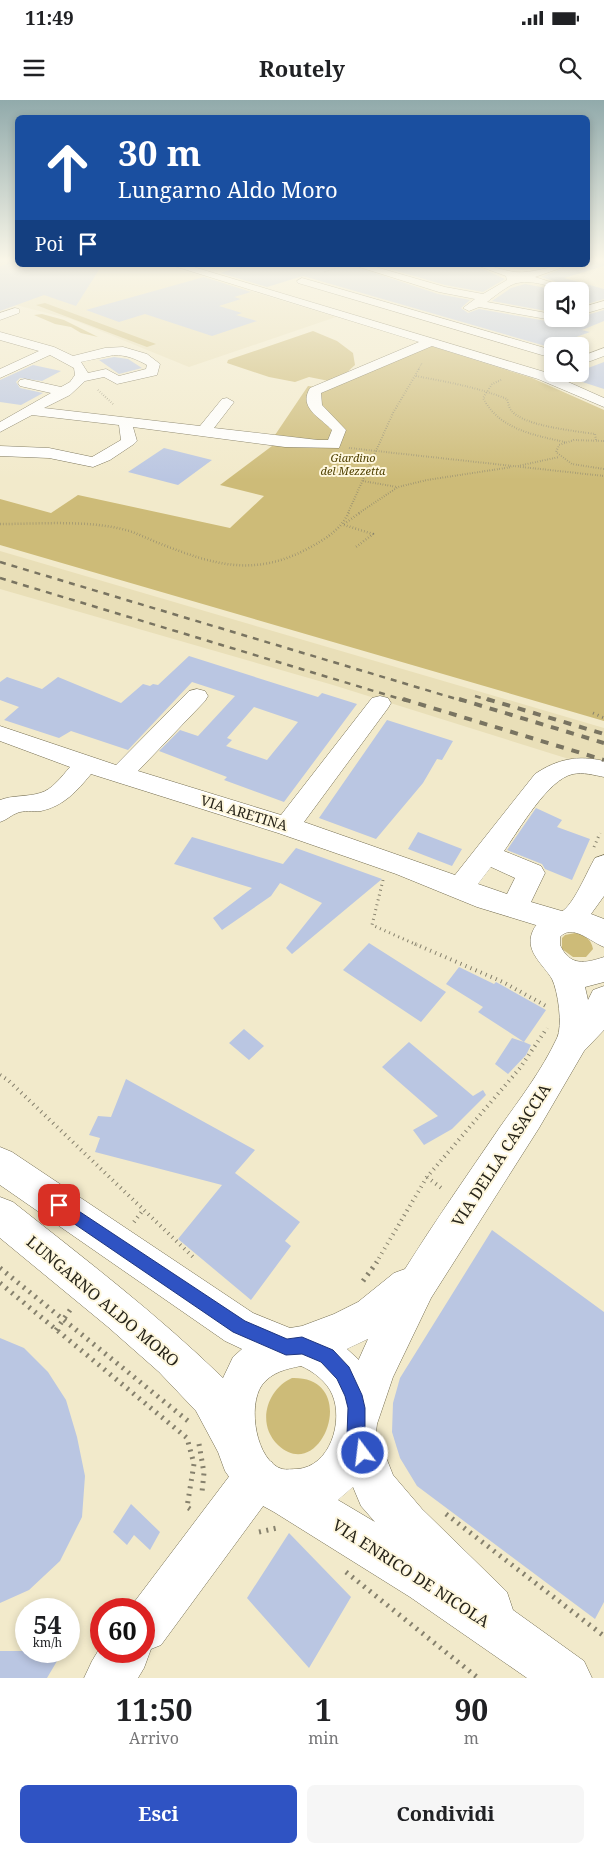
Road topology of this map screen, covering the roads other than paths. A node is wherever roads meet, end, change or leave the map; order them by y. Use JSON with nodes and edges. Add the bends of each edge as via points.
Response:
{"nodes":[{"id":1,"x":401,"y":333,"type":"edge"},
{"id":2,"x":475,"y":333,"type":"edge"},
{"id":3,"x":0,"y":336,"type":"edge"},
{"id":4,"x":431,"y":342,"type":"junction"},
{"id":5,"x":50,"y":350,"type":"junction"},
{"id":6,"x":604,"y":352,"type":"edge"},
{"id":7,"x":544,"y":353,"type":"edge"},
{"id":8,"x":86,"y":357,"type":"junction"},
{"id":9,"x":589,"y":358,"type":"edge"},
{"id":10,"x":544,"y":359,"type":"edge"},
{"id":11,"x":72,"y":360,"type":"junction"},
{"id":12,"x":523,"y":369,"type":"junction"},
{"id":13,"x":106,"y":373,"type":"junction"},
{"id":14,"x":544,"y":373,"type":"edge"},
{"id":15,"x":0,"y":374,"type":"edge"},
{"id":16,"x":82,"y":379,"type":"junction"},
{"id":17,"x":563,"y":382,"type":"edge"},
{"id":18,"x":25,"y":383,"type":"dead end"},
{"id":19,"x":65,"y":392,"type":"junction"},
{"id":20,"x":227,"y":402,"type":"dead end"},
{"id":21,"x":604,"y":404,"type":"edge"},
{"id":22,"x":31,"y":411,"type":"junction"},
{"id":23,"x":0,"y":428,"type":"edge"},
{"id":24,"x":127,"y":430,"type":"junction"},
{"id":25,"x":204,"y":431,"type":"junction"},
{"id":26,"x":241,"y":436,"type":"junction"},
{"id":27,"x":0,"y":452,"type":"edge"},
{"id":28,"x":197,"y":696,"type":"dead end"},
{"id":29,"x":380,"y":703,"type":"dead end"},
{"id":30,"x":0,"y":732,"type":"edge"},
{"id":31,"x":86,"y":764,"type":"junction"},
{"id":32,"x":604,"y":769,"type":"edge"},
{"id":33,"x":120,"y":775,"type":"junction"},
{"id":34,"x":0,"y":813,"type":"edge"},
{"id":35,"x":288,"y":826,"type":"junction"},
{"id":36,"x":485,"y":854,"type":"junction"},
{"id":37,"x":600,"y":876,"type":"edge"},
{"id":38,"x":460,"y":888,"type":"junction"},
{"id":39,"x":487,"y":899,"type":"junction"},
{"id":40,"x":515,"y":907,"type":"junction"},
{"id":41,"x":566,"y":922,"type":"junction"},
{"id":42,"x":602,"y":934,"type":"edge"},
{"id":43,"x":553,"y":957,"type":"junction"},
{"id":44,"x":604,"y":969,"type":"edge"},
{"id":45,"x":604,"y":999,"type":"edge"},
{"id":46,"x":562,"y":1030,"type":"junction"},
{"id":47,"x":0,"y":1164,"type":"edge"},
{"id":48,"x":0,"y":1215,"type":"edge"},
{"id":49,"x":425,"y":1269,"type":"junction"},
{"id":50,"x":294,"y":1346,"type":"junction"},
{"id":51,"x":357,"y":1428,"type":"junction"},
{"id":52,"x":216,"y":1439,"type":"junction"},
{"id":53,"x":273,"y":1499,"type":"junction"},
{"id":54,"x":155,"y":1617,"type":"edge"},
{"id":55,"x":553,"y":1668,"type":"edge"}],
"edges":[{"from":1,"to":4,"type":"street"},
{"from":2,"to":7,"type":"street"},
{"from":3,"to":5,"type":"street"},
{"from":4,"to":12,"type":"street"},
{"from":4,"to":26,"type":"street","via":[[315,391],[312,406],[334,422],[339,430],[334,445],[291,444]]},
{"from":5,"to":11,"type":"street"},
{"from":5,"to":15,"type":"street"},
{"from":6,"to":9,"type":"street"},
{"from":8,"to":11,"type":"street"},
{"from":8,"to":13,"type":"street"},
{"from":8,"to":13,"type":"street","via":[[118,350],[138,353],[154,364],[152,372],[117,380]]},
{"from":10,"to":12,"type":"street"},
{"from":11,"to":16,"type":"street","via":[[80,367]]},
{"from":12,"to":14,"type":"street"},
{"from":13,"to":16,"type":"street"},
{"from":16,"to":19,"type":"street"},
{"from":17,"to":21,"type":"street"},
{"from":18,"to":19,"type":"street"},
{"from":19,"to":22,"type":"street"},
{"from":20,"to":25,"type":"street"},
{"from":22,"to":23,"type":"street"},
{"from":22,"to":24,"type":"street"},
{"from":24,"to":25,"type":"street"},
{"from":24,"to":26,"type":"street","via":[[184,441]]},
{"from":24,"to":27,"type":"street","via":[[129,441],[93,462],[49,453]]},
{"from":25,"to":26,"type":"street"},
{"from":28,"to":33,"type":"street"},
{"from":29,"to":35,"type":"street"},
{"from":30,"to":31,"type":"street","name":"VIA ARETINA"},
{"from":31,"to":33,"type":"street","name":"VIA ARETINA"},
{"from":31,"to":34,"type":"street","via":[[63,789],[43,802],[18,804],[3,808]]},
{"from":32,"to":36,"type":"street","via":[[576,765],[559,768],[544,780]]},
{"from":33,"to":35,"type":"street","name":"VIA ARETINA"},
{"from":35,"to":38,"type":"street","name":"VIA ARETINA"},
{"from":36,"to":38,"type":"street"},
{"from":36,"to":40,"type":"street","via":[[531,873]]},
{"from":37,"to":41,"type":"street"},
{"from":37,"to":42,"type":"street"},
{"from":38,"to":39,"type":"street","name":"VIA ARETINA"},
{"from":39,"to":40,"type":"street","name":"VIA ARETINA"},
{"from":39,"to":43,"type":"street","name":"VIA ARETINA","via":[[519,922]]},
{"from":40,"to":41,"type":"street","name":"VIA ARETINA"},
{"from":41,"to":42,"type":"street","name":"VIA ARETINA","via":[[589,925]]},
{"from":41,"to":43,"type":"street","via":[[555,925],[546,934]]},
{"from":43,"to":44,"type":"street","name":"VIA ARETINA","via":[[581,975]]},
{"from":43,"to":46,"type":"street","via":[[571,984],[574,999]]},
{"from":45,"to":46,"type":"street","name":"VIA DELLA CASACCIA","via":[[590,1026]]},
{"from":46,"to":49,"type":"street","name":"VIA DELLA CASACCIA","via":[[541,1095]]},
{"from":47,"to":50,"type":"street","via":[[239,1327]]},
{"from":48,"to":52,"type":"street","name":"LUNGARNO ALDO MORO","via":[[122,1313],[211,1396]]},
{"from":49,"to":50,"type":"street","name":"VIA DELLA CASACCIA","via":[[394,1302],[355,1327]]},
{"from":49,"to":51,"type":"street","name":"VIA DELLA CASACCIA","via":[[372,1375]]},
{"from":50,"to":51,"type":"street","via":[[327,1356],[343,1373],[354,1395]]},
{"from":50,"to":52,"type":"street","via":[[265,1354],[247,1372],[232,1411]]},
{"from":51,"to":53,"type":"street","via":[[346,1460],[329,1480],[306,1491]]},
{"from":51,"to":55,"type":"street","name":"VIA ENRICO DE NICOLA","via":[[377,1490],[449,1570]]},
{"from":52,"to":53,"type":"street","via":[[240,1456]]},
{"from":53,"to":54,"type":"street"},
{"from":53,"to":55,"type":"street","name":"VIA ENRICO DE NICOLA","via":[[407,1569]]}]}
